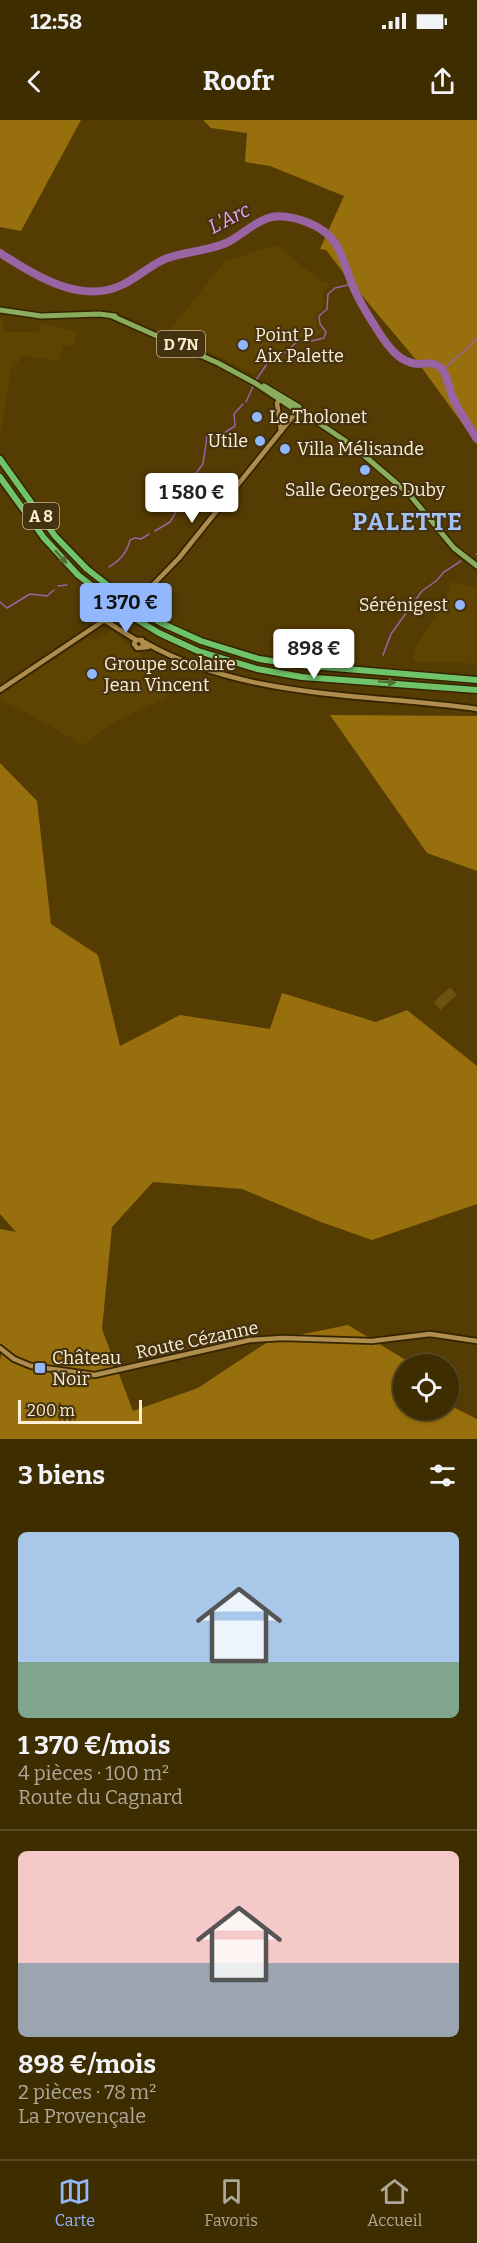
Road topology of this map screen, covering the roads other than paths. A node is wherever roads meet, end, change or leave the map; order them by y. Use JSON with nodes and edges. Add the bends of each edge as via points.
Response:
{"nodes":[{"id":1,"x":0,"y":309,"type":"edge"},
{"id":2,"x":256,"y":383,"type":"junction"},
{"id":3,"x":279,"y":400,"type":"junction"},
{"id":4,"x":297,"y":408,"type":"junction"},
{"id":5,"x":281,"y":431,"type":"junction"},
{"id":6,"x":0,"y":459,"type":"edge"},
{"id":7,"x":0,"y":477,"type":"edge"},
{"id":8,"x":477,"y":566,"type":"edge"},
{"id":9,"x":104,"y":620,"type":"junction"},
{"id":10,"x":477,"y":680,"type":"edge"},
{"id":11,"x":0,"y":690,"type":"edge"},
{"id":12,"x":477,"y":690,"type":"edge"},
{"id":13,"x":477,"y":709,"type":"edge"},
{"id":14,"x":477,"y":1341,"type":"edge"},
{"id":15,"x":0,"y":1348,"type":"edge"}],
"edges":[{"from":1,"to":2,"type":"main road","number":"D 7N","via":[[128,319]]},
{"from":2,"to":3,"type":"main road","number":"D 7N"},
{"from":2,"to":4,"type":"main road","number":"D 7N"},
{"from":3,"to":4,"type":"main road","number":"D 7N"},
{"from":3,"to":5,"type":"street"},
{"from":4,"to":5,"type":"street"},
{"from":4,"to":8,"type":"main road","number":"D 7N","via":[[353,446],[409,494],[454,548]]},
{"from":5,"to":9,"type":"street","via":[[163,576]]},
{"from":6,"to":10,"type":"highway","number":"A 8","bridge":true,"via":[[55,536],[87,569],[162,623],[201,641],[259,659]]},
{"from":7,"to":12,"type":"highway","number":"A 8","one_way":true,"bridge":true,"via":[[44,538],[78,575],[131,616],[178,642],[240,665],[302,677]]},
{"from":9,"to":11,"type":"street"},
{"from":9,"to":13,"type":"street","via":[[135,642],[137,648],[143,644],[151,646],[205,670],[268,686]]},
{"from":14,"to":15,"type":"street","name":"Route Cézanne","via":[[430,1334],[372,1341],[250,1340],[95,1375],[31,1366]]}]}
